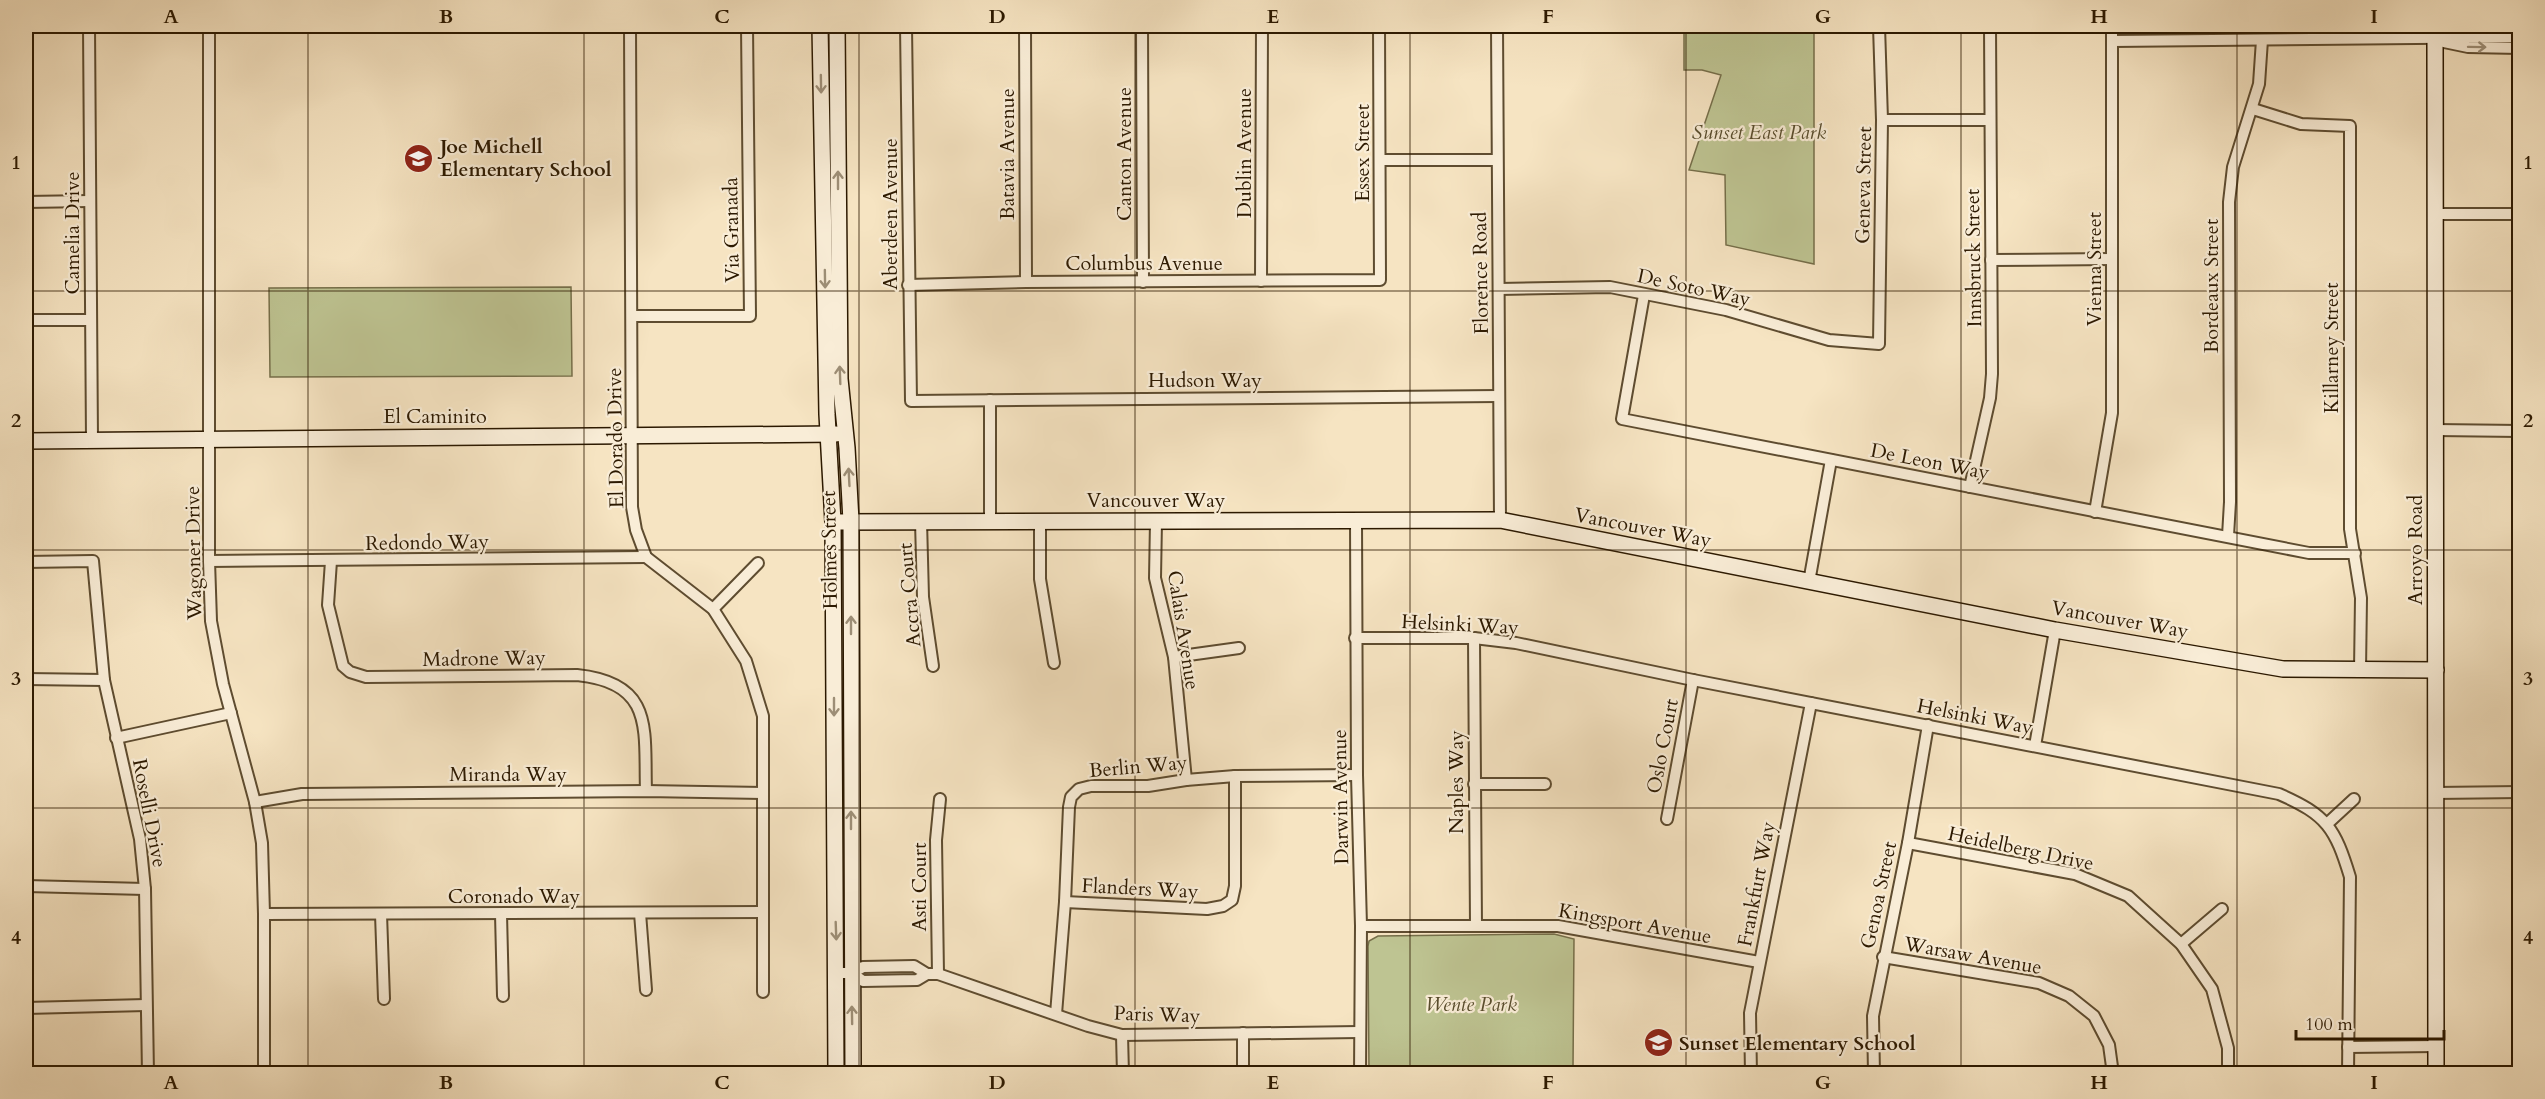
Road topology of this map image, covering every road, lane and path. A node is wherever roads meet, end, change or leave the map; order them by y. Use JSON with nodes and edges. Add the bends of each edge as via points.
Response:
{"nodes":[{"id":1,"x":89,"y":26,"type":"edge"},
{"id":2,"x":209,"y":26,"type":"edge"},
{"id":3,"x":630,"y":26,"type":"edge"},
{"id":4,"x":747,"y":26,"type":"edge"},
{"id":5,"x":820,"y":26,"type":"edge"},
{"id":6,"x":837,"y":26,"type":"edge"},
{"id":7,"x":906,"y":26,"type":"edge"},
{"id":8,"x":1024,"y":26,"type":"edge"},
{"id":9,"x":1142,"y":26,"type":"edge"},
{"id":10,"x":1262,"y":26,"type":"edge"},
{"id":11,"x":1379,"y":26,"type":"edge"},
{"id":12,"x":1497,"y":26,"type":"edge"},
{"id":13,"x":1879,"y":26,"type":"edge"},
{"id":14,"x":1990,"y":26,"type":"edge"},
{"id":15,"x":2112,"y":26,"type":"edge"},
{"id":16,"x":2435,"y":33,"type":"edge"},
{"id":17,"x":2520,"y":37,"type":"edge"},
{"id":18,"x":2112,"y":40,"type":"junction"},
{"id":19,"x":2262,"y":40,"type":"junction"},
{"id":20,"x":2520,"y":48,"type":"edge"},
{"id":21,"x":2253,"y":109,"type":"junction"},
{"id":22,"x":1882,"y":120,"type":"junction"},
{"id":23,"x":1989,"y":120,"type":"junction"},
{"id":24,"x":1381,"y":160,"type":"junction"},
{"id":25,"x":1496,"y":160,"type":"junction"},
{"id":26,"x":90,"y":201,"type":"junction"},
{"id":27,"x":26,"y":202,"type":"edge"},
{"id":28,"x":2436,"y":214,"type":"junction"},
{"id":29,"x":2520,"y":214,"type":"edge"},
{"id":30,"x":2112,"y":259,"type":"junction"},
{"id":31,"x":1991,"y":260,"type":"junction"},
{"id":32,"x":1380,"y":280,"type":"joint"},
{"id":33,"x":1261,"y":281,"type":"junction"},
{"id":34,"x":1026,"y":282,"type":"junction"},
{"id":35,"x":1143,"y":282,"type":"junction"},
{"id":36,"x":908,"y":285,"type":"junction"},
{"id":37,"x":1499,"y":289,"type":"junction"},
{"id":38,"x":1644,"y":295,"type":"junction"},
{"id":39,"x":633,"y":316,"type":"junction"},
{"id":40,"x":26,"y":320,"type":"edge"},
{"id":41,"x":91,"y":320,"type":"junction"},
{"id":42,"x":1879,"y":344,"type":"joint"},
{"id":43,"x":1499,"y":396,"type":"junction"},
{"id":44,"x":990,"y":400,"type":"junction"},
{"id":45,"x":911,"y":401,"type":"joint"},
{"id":46,"x":2436,"y":430,"type":"junction"},
{"id":47,"x":2520,"y":431,"type":"edge"},
{"id":48,"x":845,"y":433,"type":"junction"},
{"id":49,"x":828,"y":435,"type":"junction"},
{"id":50,"x":631,"y":436,"type":"junction"},
{"id":51,"x":210,"y":438,"type":"junction"},
{"id":52,"x":92,"y":440,"type":"junction"},
{"id":53,"x":26,"y":441,"type":"edge"},
{"id":54,"x":1831,"y":460,"type":"junction"},
{"id":55,"x":1970,"y":487,"type":"junction"},
{"id":56,"x":2095,"y":512,"type":"junction"},
{"id":57,"x":990,"y":520,"type":"junction"},
{"id":58,"x":1356,"y":520,"type":"junction"},
{"id":59,"x":1500,"y":520,"type":"junction"},
{"id":60,"x":851,"y":521,"type":"junction"},
{"id":61,"x":921,"y":521,"type":"junction"},
{"id":62,"x":1040,"y":521,"type":"junction"},
{"id":63,"x":1156,"y":521,"type":"junction"},
{"id":64,"x":833,"y":522,"type":"junction"},
{"id":65,"x":2228,"y":536,"type":"junction"},
{"id":66,"x":2355,"y":553,"type":"junction"},
{"id":67,"x":646,"y":557,"type":"junction"},
{"id":68,"x":209,"y":561,"type":"junction"},
{"id":69,"x":330,"y":561,"type":"junction"},
{"id":70,"x":26,"y":562,"type":"edge"},
{"id":71,"x":758,"y":562,"type":"dead end"},
{"id":72,"x":1809,"y":582,"type":"junction"},
{"id":73,"x":713,"y":609,"type":"junction"},
{"id":74,"x":2055,"y":630,"type":"junction"},
{"id":75,"x":1355,"y":638,"type":"junction"},
{"id":76,"x":1474,"y":638,"type":"junction"},
{"id":77,"x":1239,"y":648,"type":"dead end"},
{"id":78,"x":1174,"y":657,"type":"junction"},
{"id":79,"x":1054,"y":663,"type":"dead end"},
{"id":80,"x":933,"y":666,"type":"dead end"},
{"id":81,"x":2360,"y":670,"type":"junction"},
{"id":82,"x":2436,"y":670,"type":"junction"},
{"id":83,"x":26,"y":679,"type":"edge"},
{"id":84,"x":104,"y":680,"type":"junction"},
{"id":85,"x":1693,"y":680,"type":"junction"},
{"id":86,"x":1811,"y":703,"type":"junction"},
{"id":87,"x":231,"y":713,"type":"junction"},
{"id":88,"x":1928,"y":725,"type":"junction"},
{"id":89,"x":116,"y":738,"type":"junction"},
{"id":90,"x":2035,"y":746,"type":"junction"},
{"id":91,"x":1357,"y":775,"type":"junction"},
{"id":92,"x":1235,"y":776,"type":"junction"},
{"id":93,"x":1186,"y":780,"type":"junction"},
{"id":94,"x":1474,"y":784,"type":"junction"},
{"id":95,"x":1545,"y":784,"type":"dead end"},
{"id":96,"x":646,"y":791,"type":"junction"},
{"id":97,"x":2520,"y":792,"type":"edge"},
{"id":98,"x":763,"y":793,"type":"junction"},
{"id":99,"x":2435,"y":793,"type":"junction"},
{"id":100,"x":940,"y":799,"type":"dead end"},
{"id":101,"x":2354,"y":799,"type":"dead end"},
{"id":102,"x":255,"y":802,"type":"junction"},
{"id":103,"x":1667,"y":819,"type":"dead end"},
{"id":104,"x":2328,"y":823,"type":"junction"},
{"id":105,"x":1908,"y":843,"type":"junction"},
{"id":106,"x":26,"y":886,"type":"edge"},
{"id":107,"x":145,"y":889,"type":"junction"},
{"id":108,"x":1065,"y":902,"type":"junction"},
{"id":109,"x":2222,"y":909,"type":"dead end"},
{"id":110,"x":763,"y":912,"type":"junction"},
{"id":111,"x":640,"y":913,"type":"junction"},
{"id":112,"x":264,"y":914,"type":"junction"},
{"id":113,"x":501,"y":914,"type":"junction"},
{"id":114,"x":381,"y":915,"type":"junction"},
{"id":115,"x":1361,"y":926,"type":"junction"},
{"id":116,"x":1476,"y":926,"type":"junction"},
{"id":117,"x":2181,"y":944,"type":"junction"},
{"id":118,"x":1883,"y":957,"type":"junction"},
{"id":119,"x":1759,"y":963,"type":"junction"},
{"id":120,"x":844,"y":973,"type":"junction"},
{"id":121,"x":938,"y":974,"type":"junction"},
{"id":122,"x":646,"y":990,"type":"dead end"},
{"id":123,"x":763,"y":992,"type":"dead end"},
{"id":124,"x":502,"y":996,"type":"dead end"},
{"id":125,"x":384,"y":999,"type":"dead end"},
{"id":126,"x":146,"y":1005,"type":"junction"},
{"id":127,"x":26,"y":1008,"type":"edge"},
{"id":128,"x":1056,"y":1014,"type":"junction"},
{"id":129,"x":1359,"y":1032,"type":"junction"},
{"id":130,"x":1243,"y":1033,"type":"junction"},
{"id":131,"x":1122,"y":1035,"type":"junction"},
{"id":132,"x":2437,"y":1046,"type":"junction"},
{"id":133,"x":2348,"y":1047,"type":"junction"},
{"id":134,"x":148,"y":1074,"type":"edge"},
{"id":135,"x":264,"y":1074,"type":"edge"},
{"id":136,"x":836,"y":1074,"type":"edge"},
{"id":137,"x":853,"y":1074,"type":"edge"},
{"id":138,"x":1123,"y":1074,"type":"edge"},
{"id":139,"x":1243,"y":1074,"type":"edge"},
{"id":140,"x":1360,"y":1074,"type":"edge"},
{"id":141,"x":1751,"y":1074,"type":"edge"},
{"id":142,"x":1874,"y":1074,"type":"edge"},
{"id":143,"x":2113,"y":1074,"type":"edge"},
{"id":144,"x":2228,"y":1074,"type":"edge"},
{"id":145,"x":2348,"y":1074,"type":"edge"},
{"id":146,"x":2436,"y":1074,"type":"edge"}],
"edges":[{"from":1,"to":26,"type":"street","name":"Camelia Drive"},
{"from":2,"to":51,"type":"street","name":"Wagoner Drive"},
{"from":3,"to":39,"type":"street","name":"El Dorado Drive"},
{"from":4,"to":39,"type":"street","name":"Via Granada","via":[[750,316]]},
{"from":5,"to":49,"type":"street","name":"Holmes Street","one_way":true},
{"from":48,"to":6,"type":"street","name":"Holmes Street","one_way":true,"via":[[840,379]]},
{"from":7,"to":36,"type":"street","name":"Aberdeen Avenue"},
{"from":8,"to":34,"type":"street","name":"Batavia Avenue"},
{"from":9,"to":35,"type":"street","name":"Canton Avenue"},
{"from":10,"to":33,"type":"street","name":"Dublin Avenue"},
{"from":11,"to":24,"type":"street","name":"Essex Street"},
{"from":12,"to":25,"type":"street","name":"Florence Road"},
{"from":13,"to":22,"type":"street","name":"Geneva Street"},
{"from":14,"to":23,"type":"street","name":"Innsbruck Street"},
{"from":15,"to":18,"type":"street","name":"Vienna Street"},
{"from":16,"to":17,"type":"street"},
{"from":16,"to":19,"type":"street"},
{"from":16,"to":20,"type":"street","one_way":true,"via":[[2468,47]]},
{"from":16,"to":28,"type":"street","name":"Arroyo Road"},
{"from":18,"to":19,"type":"street"},
{"from":18,"to":30,"type":"street","name":"Vienna Street"},
{"from":19,"to":21,"type":"street","name":"Bordeaux Street"},
{"from":21,"to":65,"type":"street","name":"Bordeaux Street","via":[[2233,167],[2229,202]]},
{"from":21,"to":66,"type":"street","name":"Killarney Street","via":[[2301,124],[2350,126],[2348,416],[2350,529]]},
{"from":22,"to":23,"type":"street"},
{"from":22,"to":42,"type":"street","name":"Geneva Street"},
{"from":23,"to":31,"type":"street","name":"Innsbruck Street"},
{"from":24,"to":25,"type":"street"},
{"from":24,"to":32,"type":"street","name":"Essex Street"},
{"from":25,"to":37,"type":"street","name":"Florence Road"},
{"from":26,"to":27,"type":"street"},
{"from":26,"to":41,"type":"street","name":"Camelia Drive"},
{"from":28,"to":29,"type":"street"},
{"from":28,"to":46,"type":"street","name":"Arroyo Road"},
{"from":30,"to":31,"type":"street"},
{"from":30,"to":56,"type":"street","name":"Vienna Street","via":[[2112,413]]},
{"from":31,"to":55,"type":"street","name":"Innsbruck Street","via":[[1991,382]]},
{"from":32,"to":33,"type":"street","name":"Columbus Avenue"},
{"from":33,"to":35,"type":"street","name":"Columbus Avenue"},
{"from":34,"to":35,"type":"street","name":"Columbus Avenue"},
{"from":34,"to":36,"type":"street","name":"Columbus Avenue"},
{"from":36,"to":45,"type":"street","name":"Aberdeen Avenue"},
{"from":37,"to":38,"type":"street","name":"De Soto Way","via":[[1610,287]]},
{"from":37,"to":43,"type":"street","name":"Florence Road"},
{"from":38,"to":42,"type":"street","name":"De Soto Way","via":[[1726,310],[1829,340]]},
{"from":38,"to":54,"type":"street","name":"De Leon Way","via":[[1622,419]]},
{"from":39,"to":50,"type":"street","name":"El Dorado Drive"},
{"from":40,"to":41,"type":"street"},
{"from":41,"to":52,"type":"street","name":"Camelia Drive"},
{"from":43,"to":44,"type":"street","name":"Hudson Way"},
{"from":43,"to":59,"type":"street","name":"Florence Road"},
{"from":44,"to":45,"type":"street","name":"Hudson Way"},
{"from":44,"to":57,"type":"street"},
{"from":46,"to":47,"type":"street"},
{"from":46,"to":82,"type":"street","name":"Arroyo Road"},
{"from":48,"to":49,"type":"street","name":"El Caminito"},
{"from":60,"to":48,"type":"street","name":"Holmes Street","one_way":true},
{"from":49,"to":50,"type":"street","name":"El Caminito"},
{"from":49,"to":64,"type":"street","name":"Holmes Street"},
{"from":50,"to":51,"type":"street","name":"El Caminito"},
{"from":50,"to":67,"type":"street","name":"El Dorado Drive","via":[[632,507]]},
{"from":51,"to":52,"type":"street","name":"El Caminito"},
{"from":51,"to":68,"type":"street","name":"Wagoner Drive"},
{"from":52,"to":53,"type":"street","name":"El Caminito"},
{"from":54,"to":55,"type":"street","name":"De Leon Way"},
{"from":54,"to":72,"type":"street"},
{"from":55,"to":56,"type":"street","name":"De Leon Way"},
{"from":56,"to":65,"type":"street","name":"De Leon Way"},
{"from":57,"to":61,"type":"street","name":"Vancouver Way"},
{"from":57,"to":62,"type":"street","name":"Vancouver Way"},
{"from":58,"to":59,"type":"street","name":"Vancouver Way"},
{"from":58,"to":63,"type":"street","name":"Vancouver Way"},
{"from":58,"to":75,"type":"street","name":"Darwin Avenue"},
{"from":59,"to":72,"type":"street","name":"Vancouver Way"},
{"from":60,"to":61,"type":"street","name":"Vancouver Way"},
{"from":60,"to":64,"type":"street","name":"Vancouver Way"},
{"from":120,"to":60,"type":"street","name":"Holmes Street","one_way":true},
{"from":61,"to":80,"type":"street","name":"Accra Court","via":[[923,597]]},
{"from":62,"to":63,"type":"street","name":"Vancouver Way"},
{"from":62,"to":79,"type":"street","via":[[1040,579]]},
{"from":63,"to":78,"type":"street","name":"Calais Avenue","via":[[1155,578]]},
{"from":64,"to":120,"type":"street","name":"Holmes Street","one_way":true},
{"from":65,"to":66,"type":"street","name":"De Leon Way","via":[[2309,553]]},
{"from":66,"to":81,"type":"street","name":"Killarney Street","via":[[2361,598]]},
{"from":67,"to":69,"type":"street","name":"Redondo Way"},
{"from":67,"to":73,"type":"street"},
{"from":68,"to":69,"type":"street","name":"Redondo Way"},
{"from":68,"to":87,"type":"street","name":"Wagoner Drive","via":[[211,621]]},
{"from":69,"to":96,"type":"street","name":"Madrone Way","via":[[328,605],[343,666],[350,672],[366,677],[599,677],[621,687],[636,703],[643,721]]},
{"from":70,"to":84,"type":"street","name":"Roselli Drive","via":[[93,561]]},
{"from":71,"to":73,"type":"street"},
{"from":72,"to":74,"type":"street","name":"Vancouver Way"},
{"from":73,"to":98,"type":"street","via":[[746,661],[763,716]]},
{"from":74,"to":81,"type":"street","name":"Vancouver Way","via":[[2283,669]]},
{"from":74,"to":90,"type":"street"},
{"from":75,"to":76,"type":"street","name":"Helsinki Way"},
{"from":75,"to":91,"type":"street","name":"Darwin Avenue"},
{"from":76,"to":85,"type":"street","name":"Helsinki Way","via":[[1516,643]]},
{"from":76,"to":94,"type":"street","name":"Naples Way"},
{"from":77,"to":78,"type":"street"},
{"from":78,"to":93,"type":"street","name":"Calais Avenue"},
{"from":81,"to":82,"type":"street","name":"Vancouver Way"},
{"from":82,"to":99,"type":"street","name":"Arroyo Road"},
{"from":83,"to":84,"type":"street"},
{"from":84,"to":89,"type":"street","name":"Roselli Drive"},
{"from":85,"to":86,"type":"street","name":"Helsinki Way"},
{"from":85,"to":103,"type":"street","name":"Oslo Court"},
{"from":86,"to":88,"type":"street","name":"Helsinki Way"},
{"from":86,"to":119,"type":"street","name":"Frankfurt Way"},
{"from":87,"to":89,"type":"street"},
{"from":87,"to":102,"type":"street","name":"Wagoner Drive"},
{"from":88,"to":90,"type":"street","name":"Helsinki Way"},
{"from":88,"to":105,"type":"street","name":"Genoa Street"},
{"from":89,"to":107,"type":"street","name":"Roselli Drive","via":[[140,839]]},
{"from":90,"to":104,"type":"street","name":"Helsinki Way","via":[[2279,794],[2307,806]]},
{"from":91,"to":92,"type":"street","name":"Berlin Way"},
{"from":91,"to":115,"type":"street","name":"Darwin Avenue"},
{"from":92,"to":93,"type":"street","name":"Berlin Way"},
{"from":92,"to":108,"type":"street","name":"Flanders Way","via":[[1235,886],[1232,900],[1224,906],[1207,909]]},
{"from":93,"to":108,"type":"street","name":"Berlin Way","via":[[1148,786],[1091,786],[1079,789],[1071,797]]},
{"from":94,"to":95,"type":"street"},
{"from":94,"to":116,"type":"street","name":"Naples Way"},
{"from":96,"to":98,"type":"street","name":"Miranda Way"},
{"from":96,"to":102,"type":"street","name":"Miranda Way","via":[[302,794]]},
{"from":97,"to":99,"type":"street"},
{"from":98,"to":110,"type":"street"},
{"from":99,"to":132,"type":"street","name":"Arroyo Road"},
{"from":100,"to":121,"type":"street","name":"Asti Court","via":[[936,840]]},
{"from":101,"to":104,"type":"street"},
{"from":102,"to":112,"type":"street","name":"Wagoner Drive","via":[[262,843]]},
{"from":104,"to":133,"type":"street","name":"Helsinki Way","via":[[2350,877]]},
{"from":105,"to":117,"type":"street","name":"Heidelberg Drive","via":[[2075,874],[2128,896]]},
{"from":105,"to":118,"type":"street","name":"Genoa Street"},
{"from":106,"to":107,"type":"street"},
{"from":107,"to":126,"type":"street","name":"Roselli Drive"},
{"from":108,"to":128,"type":"street","name":"Berlin Way"},
{"from":109,"to":117,"type":"street"},
{"from":110,"to":111,"type":"street","name":"Coronado Way"},
{"from":110,"to":123,"type":"street"},
{"from":111,"to":113,"type":"street","name":"Coronado Way"},
{"from":111,"to":122,"type":"street"},
{"from":112,"to":114,"type":"street","name":"Coronado Way"},
{"from":112,"to":135,"type":"street","name":"Wagoner Drive"},
{"from":113,"to":114,"type":"street","name":"Coronado Way"},
{"from":113,"to":124,"type":"street"},
{"from":114,"to":125,"type":"street"},
{"from":115,"to":116,"type":"street","name":"Kingsport Avenue"},
{"from":115,"to":129,"type":"street","name":"Darwin Avenue"},
{"from":116,"to":119,"type":"street","name":"Kingsport Avenue","via":[[1558,926]]},
{"from":117,"to":144,"type":"street","name":"Heidelberg Drive","via":[[2212,989],[2228,1048]]},
{"from":118,"to":142,"type":"street","name":"Genoa Street","via":[[1873,1016]]},
{"from":118,"to":143,"type":"street","name":"Warsaw Avenue","via":[[2038,983],[2069,996],[2094,1016],[2109,1045]]},
{"from":119,"to":141,"type":"street","name":"Frankfurt Way","via":[[1750,1013]]},
{"from":120,"to":121,"type":"street","name":"Paris Way","via":[[863,967],[914,966],[927,974]]},
{"from":120,"to":136,"type":"street","name":"Holmes Street"},
{"from":137,"to":120,"type":"street","name":"Holmes Street","one_way":true},
{"from":121,"to":128,"type":"street","name":"Paris Way"},
{"from":126,"to":127,"type":"street"},
{"from":126,"to":134,"type":"street","name":"Roselli Drive"},
{"from":128,"to":131,"type":"street","name":"Paris Way"},
{"from":129,"to":130,"type":"street","name":"Paris Way"},
{"from":129,"to":140,"type":"street","name":"Darwin Avenue"},
{"from":130,"to":131,"type":"street","name":"Paris Way"},
{"from":130,"to":139,"type":"street"},
{"from":131,"to":138,"type":"street"},
{"from":132,"to":133,"type":"street"},
{"from":132,"to":146,"type":"street","name":"Arroyo Road"},
{"from":133,"to":145,"type":"street","name":"Helsinki Way"}]}
